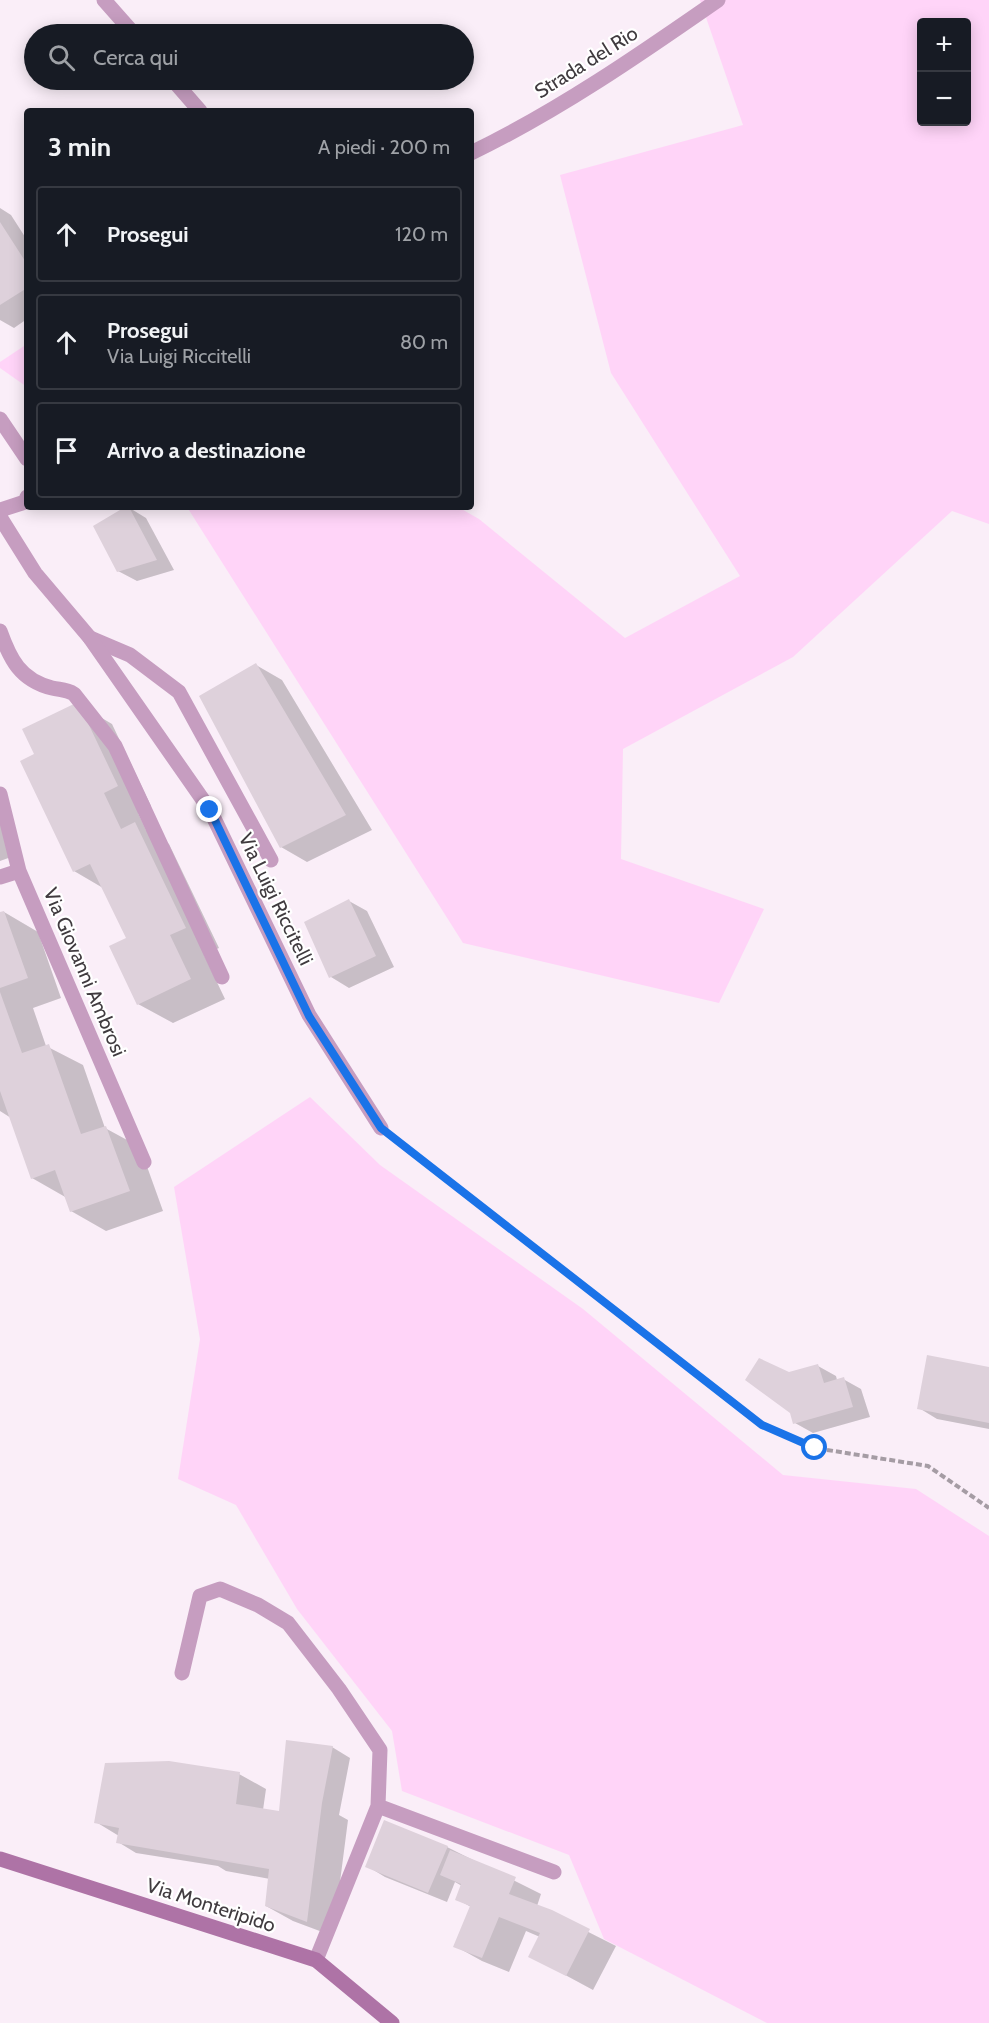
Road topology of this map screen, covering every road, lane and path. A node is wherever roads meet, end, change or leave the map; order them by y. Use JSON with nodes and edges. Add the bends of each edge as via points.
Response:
{"nodes":[{"id":1,"x":104,"y":0,"type":"edge"},
{"id":2,"x":718,"y":0,"type":"edge"},
{"id":3,"x":125,"y":24,"type":"edge"},
{"id":4,"x":182,"y":90,"type":"edge"},
{"id":5,"x":197,"y":108,"type":"edge"},
{"id":6,"x":474,"y":152,"type":"edge"},
{"id":7,"x":0,"y":419,"type":"edge"},
{"id":8,"x":24,"y":455,"type":"edge"},
{"id":9,"x":24,"y":502,"type":"edge"},
{"id":10,"x":0,"y":510,"type":"edge"},
{"id":11,"x":0,"y":517,"type":"edge"},
{"id":12,"x":0,"y":631,"type":"edge"},
{"id":13,"x":90,"y":638,"type":"junction"},
{"id":14,"x":0,"y":794,"type":"edge"},
{"id":15,"x":271,"y":860,"type":"dead end"},
{"id":16,"x":19,"y":871,"type":"junction"},
{"id":17,"x":0,"y":878,"type":"edge"},
{"id":18,"x":222,"y":977,"type":"dead end"},
{"id":19,"x":381,"y":1128,"type":"joint"},
{"id":20,"x":144,"y":1162,"type":"dead end"},
{"id":21,"x":989,"y":1508,"type":"edge"},
{"id":22,"x":182,"y":1673,"type":"dead end"},
{"id":23,"x":378,"y":1806,"type":"junction"},
{"id":24,"x":0,"y":1859,"type":"edge"},
{"id":25,"x":554,"y":1872,"type":"dead end"},
{"id":26,"x":316,"y":1960,"type":"junction"},
{"id":27,"x":392,"y":2023,"type":"edge"}],
"edges":[{"from":1,"to":3,"type":"street"},
{"from":2,"to":6,"type":"street","name":"Strada del Rio","via":[[637,57]]},
{"from":4,"to":5,"type":"street"},
{"from":7,"to":8,"type":"street"},
{"from":9,"to":10,"type":"street"},
{"from":11,"to":13,"type":"street","name":"Via Luigi Riccitelli","via":[[35,573]]},
{"from":12,"to":18,"type":"street","via":[[19,672],[74,694],[115,746]]},
{"from":13,"to":15,"type":"street","via":[[130,655],[179,692]]},
{"from":13,"to":19,"type":"street","name":"Via Luigi Riccitelli","via":[[210,810],[309,1016]]},
{"from":14,"to":16,"type":"street","name":"Via Giovanni Ambrosi"},
{"from":16,"to":17,"type":"street"},
{"from":16,"to":20,"type":"street","name":"Via Giovanni Ambrosi"},
{"from":19,"to":21,"type":"path","via":[[762,1425],[815,1448],[928,1466]]},
{"from":22,"to":23,"type":"street","via":[[200,1596],[220,1589],[288,1623],[380,1750]]},
{"from":23,"to":25,"type":"street"},
{"from":23,"to":26,"type":"street"},
{"from":24,"to":26,"type":"street","name":"Via Monteripido"},
{"from":26,"to":27,"type":"street","name":"Via Monteripido"}]}
